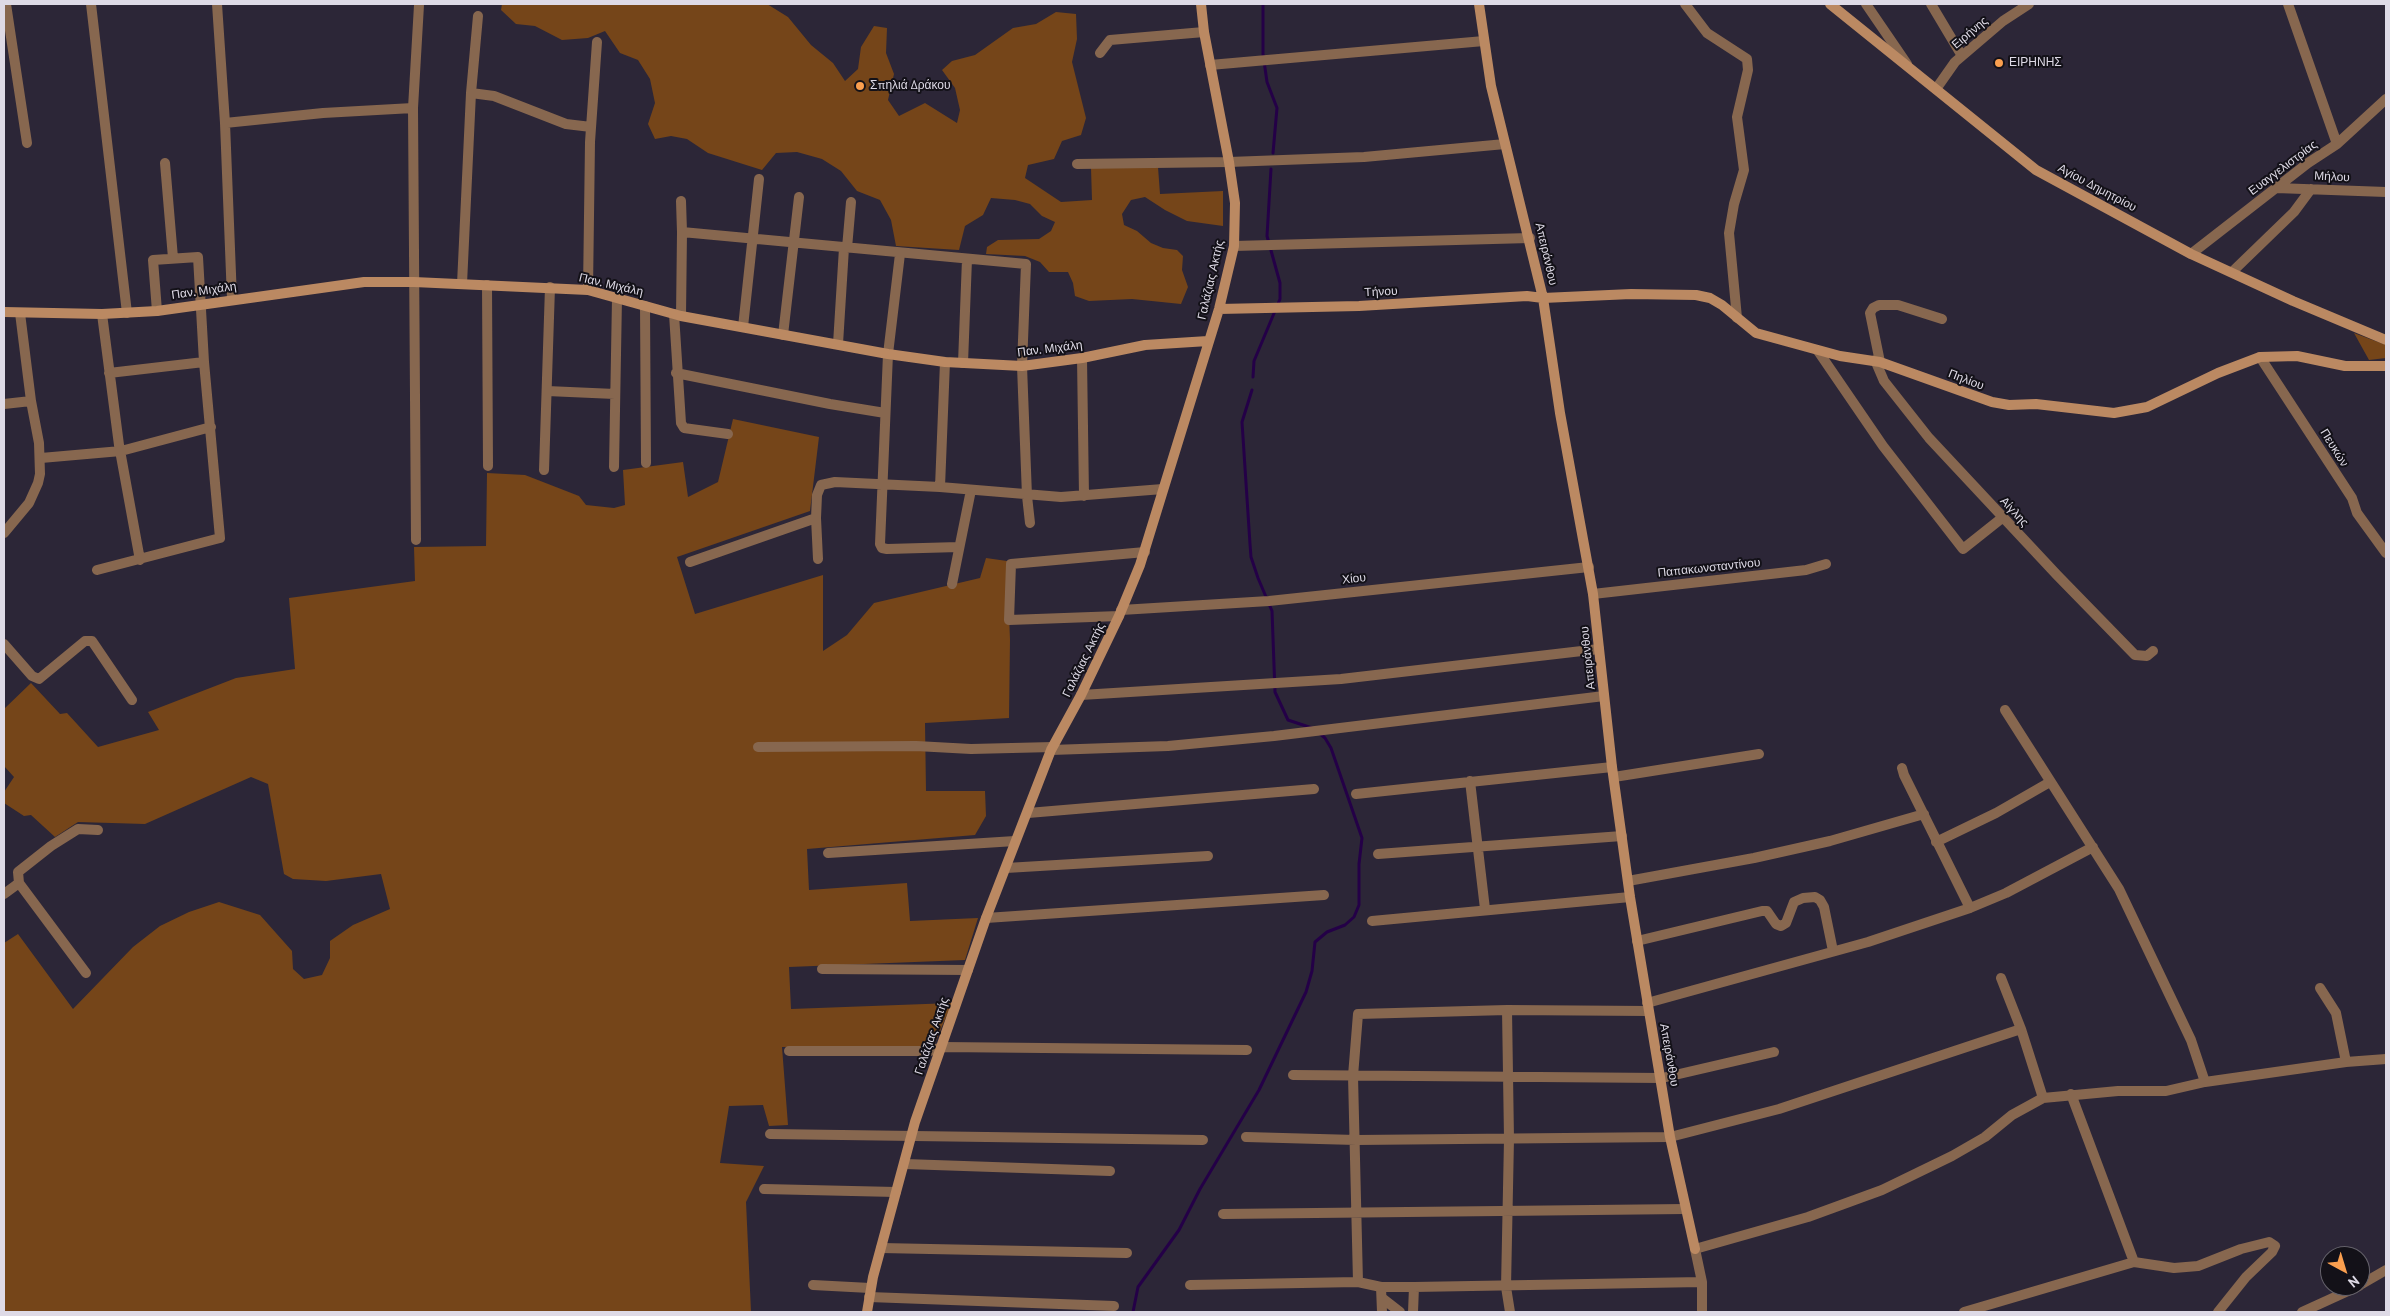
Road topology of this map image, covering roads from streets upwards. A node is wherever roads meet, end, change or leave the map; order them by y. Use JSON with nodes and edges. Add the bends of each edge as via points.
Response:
{"nodes":[{"id":1,"x":6,"y":4,"type":"edge"},
{"id":2,"x":91,"y":4,"type":"edge"},
{"id":3,"x":217,"y":4,"type":"edge"},
{"id":4,"x":1201,"y":4,"type":"edge"},
{"id":5,"x":1479,"y":4,"type":"edge"},
{"id":6,"x":1685,"y":4,"type":"edge"},
{"id":7,"x":1830,"y":4,"type":"edge"},
{"id":8,"x":1866,"y":4,"type":"edge"},
{"id":9,"x":1931,"y":4,"type":"edge"},
{"id":10,"x":2029,"y":4,"type":"edge"},
{"id":11,"x":2288,"y":4,"type":"edge"},
{"id":12,"x":419,"y":6,"type":"dead end"},
{"id":13,"x":478,"y":16,"type":"dead end"},
{"id":14,"x":1204,"y":32,"type":"junction"},
{"id":15,"x":1484,"y":40,"type":"junction"},
{"id":16,"x":597,"y":42,"type":"dead end"},
{"id":17,"x":1100,"y":53,"type":"dead end"},
{"id":18,"x":1962,"y":56,"type":"junction"},
{"id":19,"x":1210,"y":64,"type":"junction"},
{"id":20,"x":1907,"y":64,"type":"junction"},
{"id":21,"x":1936,"y":89,"type":"junction"},
{"id":22,"x":471,"y":93,"type":"junction"},
{"id":23,"x":2386,"y":98,"type":"edge"},
{"id":24,"x":413,"y":108,"type":"junction"},
{"id":25,"x":225,"y":123,"type":"junction"},
{"id":26,"x":591,"y":127,"type":"junction"},
{"id":27,"x":27,"y":143,"type":"dead end"},
{"id":28,"x":1505,"y":144,"type":"junction"},
{"id":29,"x":2337,"y":144,"type":"junction"},
{"id":30,"x":1229,"y":162,"type":"junction"},
{"id":31,"x":164,"y":163,"type":"dead end"},
{"id":32,"x":1077,"y":164,"type":"dead end"},
{"id":33,"x":759,"y":179,"type":"dead end"},
{"id":34,"x":2276,"y":188,"type":"junction"},
{"id":35,"x":2311,"y":189,"type":"junction"},
{"id":36,"x":2386,"y":192,"type":"edge"},
{"id":37,"x":799,"y":197,"type":"dead end"},
{"id":38,"x":680,"y":201,"type":"dead end"},
{"id":39,"x":851,"y":202,"type":"dead end"},
{"id":40,"x":682,"y":232,"type":"junction"},
{"id":41,"x":1530,"y":238,"type":"junction"},
{"id":42,"x":752,"y":239,"type":"junction"},
{"id":43,"x":795,"y":242,"type":"junction"},
{"id":44,"x":1234,"y":246,"type":"junction"},
{"id":45,"x":845,"y":248,"type":"junction"},
{"id":46,"x":900,"y":254,"type":"junction"},
{"id":47,"x":2191,"y":254,"type":"junction"},
{"id":48,"x":174,"y":258,"type":"junction"},
{"id":49,"x":967,"y":259,"type":"junction"},
{"id":50,"x":2232,"y":272,"type":"junction"},
{"id":51,"x":414,"y":282,"type":"junction"},
{"id":52,"x":462,"y":284,"type":"junction"},
{"id":53,"x":487,"y":285,"type":"junction"},
{"id":54,"x":550,"y":287,"type":"junction"},
{"id":55,"x":588,"y":290,"type":"junction"},
{"id":56,"x":617,"y":298,"type":"junction"},
{"id":57,"x":1543,"y":298,"type":"junction"},
{"id":58,"x":232,"y":299,"type":"junction"},
{"id":59,"x":201,"y":305,"type":"junction"},
{"id":60,"x":645,"y":306,"type":"junction"},
{"id":61,"x":1219,"y":308,"type":"junction"},
{"id":62,"x":157,"y":311,"type":"junction"},
{"id":63,"x":4,"y":312,"type":"edge"},
{"id":64,"x":20,"y":313,"type":"junction"},
{"id":65,"x":127,"y":313,"type":"junction"},
{"id":66,"x":102,"y":314,"type":"junction"},
{"id":67,"x":677,"y":315,"type":"junction"},
{"id":68,"x":1737,"y":318,"type":"junction"},
{"id":69,"x":1942,"y":319,"type":"dead end"},
{"id":70,"x":742,"y":327,"type":"junction"},
{"id":71,"x":783,"y":335,"type":"junction"},
{"id":72,"x":2386,"y":340,"type":"edge"},
{"id":73,"x":1208,"y":342,"type":"junction"},
{"id":74,"x":838,"y":344,"type":"junction"},
{"id":75,"x":1818,"y":351,"type":"junction"},
{"id":76,"x":888,"y":354,"type":"junction"},
{"id":77,"x":1082,"y":358,"type":"junction"},
{"id":78,"x":2260,"y":358,"type":"junction"},
{"id":79,"x":1877,"y":361,"type":"junction"},
{"id":80,"x":204,"y":362,"type":"junction"},
{"id":81,"x":945,"y":362,"type":"junction"},
{"id":82,"x":962,"y":363,"type":"junction"},
{"id":83,"x":1022,"y":366,"type":"junction"},
{"id":84,"x":2386,"y":366,"type":"edge"},
{"id":85,"x":109,"y":373,"type":"junction"},
{"id":86,"x":676,"y":373,"type":"junction"},
{"id":87,"x":546,"y":391,"type":"junction"},
{"id":88,"x":615,"y":394,"type":"junction"},
{"id":89,"x":31,"y":401,"type":"junction"},
{"id":90,"x":4,"y":404,"type":"edge"},
{"id":91,"x":886,"y":412,"type":"junction"},
{"id":92,"x":211,"y":427,"type":"junction"},
{"id":93,"x":728,"y":434,"type":"dead end"},
{"id":94,"x":121,"y":451,"type":"junction"},
{"id":95,"x":41,"y":458,"type":"junction"},
{"id":96,"x":646,"y":463,"type":"dead end"},
{"id":97,"x":488,"y":466,"type":"dead end"},
{"id":98,"x":614,"y":467,"type":"dead end"},
{"id":99,"x":544,"y":470,"type":"dead end"},
{"id":100,"x":883,"y":485,"type":"junction"},
{"id":101,"x":940,"y":487,"type":"junction"},
{"id":102,"x":1163,"y":489,"type":"junction"},
{"id":103,"x":971,"y":490,"type":"junction"},
{"id":104,"x":1026,"y":496,"type":"junction"},
{"id":105,"x":1084,"y":496,"type":"junction"},
{"id":106,"x":816,"y":518,"type":"junction"},
{"id":107,"x":2002,"y":518,"type":"junction"},
{"id":108,"x":1030,"y":523,"type":"dead end"},
{"id":109,"x":4,"y":533,"type":"edge"},
{"id":110,"x":416,"y":540,"type":"dead end"},
{"id":111,"x":959,"y":547,"type":"junction"},
{"id":112,"x":1145,"y":552,"type":"junction"},
{"id":113,"x":2386,"y":553,"type":"edge"},
{"id":114,"x":818,"y":559,"type":"dead end"},
{"id":115,"x":140,"y":560,"type":"junction"},
{"id":116,"x":690,"y":562,"type":"dead end"},
{"id":117,"x":1826,"y":564,"type":"dead end"},
{"id":118,"x":1589,"y":567,"type":"junction"},
{"id":119,"x":97,"y":570,"type":"dead end"},
{"id":120,"x":952,"y":584,"type":"dead end"},
{"id":121,"x":1593,"y":594,"type":"junction"},
{"id":122,"x":1120,"y":613,"type":"junction"},
{"id":123,"x":4,"y":644,"type":"edge"},
{"id":124,"x":1599,"y":649,"type":"junction"},
{"id":125,"x":2152,"y":651,"type":"dead end"},
{"id":126,"x":1081,"y":695,"type":"junction"},
{"id":127,"x":1604,"y":696,"type":"junction"},
{"id":128,"x":132,"y":700,"type":"dead end"},
{"id":129,"x":2005,"y":710,"type":"dead end"},
{"id":130,"x":758,"y":747,"type":"dead end"},
{"id":131,"x":1052,"y":748,"type":"junction"},
{"id":132,"x":1759,"y":754,"type":"dead end"},
{"id":133,"x":1902,"y":768,"type":"dead end"},
{"id":134,"x":1613,"y":772,"type":"junction"},
{"id":135,"x":1470,"y":781,"type":"junction"},
{"id":136,"x":2050,"y":782,"type":"junction"},
{"id":137,"x":1314,"y":789,"type":"dead end"},
{"id":138,"x":1356,"y":794,"type":"dead end"},
{"id":139,"x":1028,"y":813,"type":"junction"},
{"id":140,"x":1924,"y":814,"type":"junction"},
{"id":141,"x":98,"y":830,"type":"dead end"},
{"id":142,"x":1622,"y":836,"type":"junction"},
{"id":143,"x":1015,"y":841,"type":"junction"},
{"id":144,"x":1936,"y":842,"type":"junction"},
{"id":145,"x":1476,"y":846,"type":"junction"},
{"id":146,"x":2093,"y":847,"type":"junction"},
{"id":147,"x":828,"y":853,"type":"dead end"},
{"id":148,"x":1378,"y":854,"type":"dead end"},
{"id":149,"x":1208,"y":856,"type":"dead end"},
{"id":150,"x":1006,"y":868,"type":"junction"},
{"id":151,"x":1628,"y":881,"type":"junction"},
{"id":152,"x":19,"y":883,"type":"junction"},
{"id":153,"x":4,"y":894,"type":"edge"},
{"id":154,"x":1324,"y":894,"type":"dead end"},
{"id":155,"x":1630,"y":897,"type":"junction"},
{"id":156,"x":1970,"y":908,"type":"junction"},
{"id":157,"x":1485,"y":909,"type":"junction"},
{"id":158,"x":986,"y":918,"type":"junction"},
{"id":159,"x":1372,"y":921,"type":"dead end"},
{"id":160,"x":1637,"y":941,"type":"junction"},
{"id":161,"x":1833,"y":951,"type":"junction"},
{"id":162,"x":822,"y":969,"type":"dead end"},
{"id":163,"x":968,"y":970,"type":"junction"},
{"id":164,"x":86,"y":973,"type":"dead end"},
{"id":165,"x":2002,"y":978,"type":"dead end"},
{"id":166,"x":2320,"y":988,"type":"dead end"},
{"id":167,"x":1648,"y":1007,"type":"junction"},
{"id":168,"x":1507,"y":1010,"type":"junction"},
{"id":169,"x":2022,"y":1029,"type":"junction"},
{"id":170,"x":942,"y":1047,"type":"junction"},
{"id":171,"x":1247,"y":1050,"type":"dead end"},
{"id":172,"x":789,"y":1051,"type":"dead end"},
{"id":173,"x":1774,"y":1052,"type":"dead end"},
{"id":174,"x":2386,"y":1059,"type":"edge"},
{"id":175,"x":2346,"y":1062,"type":"junction"},
{"id":176,"x":1293,"y":1075,"type":"dead end"},
{"id":177,"x":1353,"y":1076,"type":"junction"},
{"id":178,"x":1508,"y":1078,"type":"junction"},
{"id":179,"x":1662,"y":1078,"type":"junction"},
{"id":180,"x":2205,"y":1082,"type":"junction"},
{"id":181,"x":2071,"y":1094,"type":"junction"},
{"id":182,"x":2043,"y":1098,"type":"junction"},
{"id":183,"x":770,"y":1134,"type":"dead end"},
{"id":184,"x":912,"y":1135,"type":"junction"},
{"id":185,"x":1246,"y":1137,"type":"dead end"},
{"id":186,"x":1670,"y":1137,"type":"junction"},
{"id":187,"x":1509,"y":1139,"type":"junction"},
{"id":188,"x":1203,"y":1140,"type":"dead end"},
{"id":189,"x":1356,"y":1140,"type":"junction"},
{"id":190,"x":905,"y":1164,"type":"junction"},
{"id":191,"x":1110,"y":1171,"type":"dead end"},
{"id":192,"x":764,"y":1188,"type":"dead end"},
{"id":193,"x":896,"y":1192,"type":"junction"},
{"id":194,"x":1685,"y":1209,"type":"junction"},
{"id":195,"x":1356,"y":1211,"type":"junction"},
{"id":196,"x":1507,"y":1213,"type":"junction"},
{"id":197,"x":1222,"y":1214,"type":"dead end"},
{"id":198,"x":881,"y":1248,"type":"junction"},
{"id":199,"x":1695,"y":1249,"type":"junction"},
{"id":200,"x":1127,"y":1253,"type":"dead end"},
{"id":201,"x":2134,"y":1262,"type":"junction"},
{"id":202,"x":2386,"y":1270,"type":"edge"},
{"id":203,"x":2370,"y":1279,"type":"edge"},
{"id":204,"x":1358,"y":1282,"type":"junction"},
{"id":205,"x":1702,"y":1282,"type":"junction"},
{"id":206,"x":813,"y":1285,"type":"dead end"},
{"id":207,"x":1190,"y":1285,"type":"dead end"},
{"id":208,"x":1381,"y":1287,"type":"junction"},
{"id":209,"x":1414,"y":1287,"type":"junction"},
{"id":210,"x":1506,"y":1287,"type":"junction"},
{"id":211,"x":870,"y":1292,"type":"junction"},
{"id":212,"x":2337,"y":1296,"type":"edge"},
{"id":213,"x":1382,"y":1298,"type":"junction"},
{"id":214,"x":1114,"y":1306,"type":"dead end"},
{"id":215,"x":867,"y":1312,"type":"edge"},
{"id":216,"x":1382,"y":1312,"type":"edge"},
{"id":217,"x":1400,"y":1312,"type":"edge"},
{"id":218,"x":1413,"y":1312,"type":"edge"},
{"id":219,"x":1510,"y":1312,"type":"edge"},
{"id":220,"x":1702,"y":1312,"type":"edge"},
{"id":221,"x":1964,"y":1312,"type":"edge"},
{"id":222,"x":2218,"y":1312,"type":"edge"},
{"id":223,"x":2302,"y":1312,"type":"edge"}],
"edges":[{"from":1,"to":27,"type":"street"},
{"from":2,"to":65,"type":"street"},
{"from":3,"to":25,"type":"street"},
{"from":4,"to":14,"type":"street","name":"Γαλάζιας Ακτής"},
{"from":5,"to":15,"type":"street","name":"Απειράνθου"},
{"from":6,"to":68,"type":"street","via":[[1707,33],[1747,59],[1748,70],[1737,116],[1744,170],[1729,233]]},
{"from":7,"to":20,"type":"street","name":"Αγίου Δημητρίου"},
{"from":8,"to":20,"type":"street"},
{"from":9,"to":18,"type":"street"},
{"from":10,"to":18,"type":"street","name":"Ειρήνης","via":[[2003,21]]},
{"from":11,"to":29,"type":"street"},
{"from":12,"to":24,"type":"street"},
{"from":13,"to":22,"type":"street"},
{"from":14,"to":17,"type":"street","via":[[1110,40]]},
{"from":14,"to":19,"type":"street","name":"Γαλάζιας Ακτής"},
{"from":15,"to":19,"type":"street"},
{"from":15,"to":28,"type":"street","name":"Απειράνθου"},
{"from":16,"to":26,"type":"street"},
{"from":18,"to":21,"type":"street","name":"Ειρήνης"},
{"from":19,"to":30,"type":"street","name":"Γαλάζιας Ακτής"},
{"from":20,"to":21,"type":"street","name":"Αγίου Δημητρίου"},
{"from":21,"to":47,"type":"street","name":"Αγίου Δημητρίου","via":[[2036,170]]},
{"from":22,"to":26,"type":"street","via":[[494,96],[566,124]]},
{"from":22,"to":52,"type":"street"},
{"from":23,"to":29,"type":"street","name":"Ευαγγελιστρίας"},
{"from":24,"to":25,"type":"street"},
{"from":24,"to":51,"type":"street"},
{"from":25,"to":58,"type":"street"},
{"from":26,"to":55,"type":"street"},
{"from":28,"to":30,"type":"street","via":[[1364,157]]},
{"from":28,"to":41,"type":"street","name":"Απειράνθου"},
{"from":29,"to":34,"type":"street","name":"Ευαγγελιστρίας"},
{"from":30,"to":32,"type":"street"},
{"from":30,"to":44,"type":"street","name":"Γαλάζιας Ακτής","via":[[1235,203]]},
{"from":31,"to":48,"type":"street"},
{"from":33,"to":42,"type":"street"},
{"from":34,"to":35,"type":"street","name":"Μήλου"},
{"from":34,"to":47,"type":"street","name":"Ευαγγελιστρίας"},
{"from":35,"to":36,"type":"street","name":"Μήλου"},
{"from":35,"to":50,"type":"street","via":[[2294,212]]},
{"from":37,"to":43,"type":"street"},
{"from":38,"to":40,"type":"street"},
{"from":39,"to":45,"type":"street"},
{"from":40,"to":42,"type":"street"},
{"from":40,"to":67,"type":"street"},
{"from":41,"to":44,"type":"street"},
{"from":41,"to":57,"type":"street","name":"Απειράνθου"},
{"from":42,"to":43,"type":"street"},
{"from":42,"to":70,"type":"street"},
{"from":43,"to":45,"type":"street"},
{"from":43,"to":71,"type":"street"},
{"from":44,"to":61,"type":"street","name":"Γαλάζιας Ακτής"},
{"from":45,"to":46,"type":"street"},
{"from":45,"to":74,"type":"street"},
{"from":46,"to":49,"type":"street"},
{"from":46,"to":76,"type":"street"},
{"from":47,"to":50,"type":"street","name":"Αγίου Δημητρίου"},
{"from":48,"to":59,"type":"street","via":[[198,258]]},
{"from":48,"to":62,"type":"street","via":[[153,260]]},
{"from":49,"to":82,"type":"street"},
{"from":49,"to":83,"type":"street","via":[[1026,264]]},
{"from":50,"to":72,"type":"street","name":"Αγίου Δημητρίου"},
{"from":51,"to":52,"type":"street","name":"Παν. Μιχάλη"},
{"from":51,"to":58,"type":"street","name":"Παν. Μιχάλη","via":[[364,282]]},
{"from":51,"to":110,"type":"street"},
{"from":52,"to":53,"type":"street","name":"Παν. Μιχάλη"},
{"from":53,"to":54,"type":"street","name":"Παν. Μιχάλη"},
{"from":53,"to":97,"type":"street"},
{"from":54,"to":55,"type":"street","name":"Παν. Μιχάλη"},
{"from":54,"to":87,"type":"street"},
{"from":55,"to":56,"type":"street","name":"Παν. Μιχάλη"},
{"from":56,"to":60,"type":"street","name":"Παν. Μιχάλη"},
{"from":56,"to":88,"type":"street"},
{"from":57,"to":61,"type":"street","name":"Τήνου"},
{"from":57,"to":68,"type":"street","name":"Πηλίου","via":[[1696,295],[1710,298]]},
{"from":57,"to":118,"type":"street","name":"Απειράνθου","via":[[1560,413]]},
{"from":58,"to":59,"type":"street","name":"Παν. Μιχάλη"},
{"from":59,"to":62,"type":"street","name":"Παν. Μιχάλη"},
{"from":59,"to":80,"type":"street"},
{"from":60,"to":67,"type":"street","name":"Παν. Μιχάλη"},
{"from":60,"to":96,"type":"street"},
{"from":61,"to":73,"type":"street","name":"Γαλάζιας Ακτής"},
{"from":62,"to":65,"type":"street","name":"Παν. Μιχάλη"},
{"from":63,"to":64,"type":"street","name":"Παν. Μιχάλη"},
{"from":64,"to":66,"type":"street","name":"Παν. Μιχάλη"},
{"from":64,"to":89,"type":"street"},
{"from":65,"to":66,"type":"street","name":"Παν. Μιχάλη"},
{"from":66,"to":85,"type":"street"},
{"from":67,"to":70,"type":"street","name":"Παν. Μιχάλη"},
{"from":67,"to":86,"type":"street"},
{"from":68,"to":75,"type":"street","name":"Πηλίου","via":[[1756,333]]},
{"from":69,"to":79,"type":"street","name":"Αίγλης","via":[[1898,306],[1879,305],[1873,308],[1870,313]]},
{"from":70,"to":71,"type":"street","name":"Παν. Μιχάλη"},
{"from":71,"to":74,"type":"street","name":"Παν. Μιχάλη"},
{"from":73,"to":77,"type":"street","name":"Παν. Μιχάλη","via":[[1145,345]]},
{"from":73,"to":102,"type":"street","name":"Γαλάζιας Ακτής"},
{"from":74,"to":76,"type":"street","name":"Παν. Μιχάλη"},
{"from":75,"to":79,"type":"street","name":"Πηλίου"},
{"from":75,"to":107,"type":"street","via":[[1883,446],[1963,549]]},
{"from":76,"to":81,"type":"street","name":"Παν. Μιχάλη"},
{"from":76,"to":91,"type":"street"},
{"from":77,"to":83,"type":"street","name":"Παν. Μιχάλη"},
{"from":77,"to":105,"type":"street"},
{"from":78,"to":79,"type":"street","name":"Πηλίου","via":[[2218,373],[2147,407],[2114,413],[1992,402]]},
{"from":78,"to":84,"type":"street","name":"Πηλίου","via":[[2297,356],[2345,366]]},
{"from":78,"to":113,"type":"street","name":"Πευκών","via":[[2352,498],[2360,518]]},
{"from":79,"to":107,"type":"street","name":"Αίγλης","via":[[1884,381],[1905,409]]},
{"from":80,"to":85,"type":"street"},
{"from":80,"to":92,"type":"street"},
{"from":81,"to":82,"type":"street","name":"Παν. Μιχάλη"},
{"from":81,"to":101,"type":"street"},
{"from":82,"to":83,"type":"street","name":"Παν. Μιχάλη"},
{"from":83,"to":104,"type":"street"},
{"from":85,"to":94,"type":"street"},
{"from":86,"to":91,"type":"street"},
{"from":86,"to":93,"type":"street","via":[[680,423],[684,428]]},
{"from":87,"to":88,"type":"street"},
{"from":87,"to":99,"type":"street"},
{"from":88,"to":98,"type":"street"},
{"from":89,"to":90,"type":"street"},
{"from":89,"to":95,"type":"street"},
{"from":91,"to":100,"type":"street"},
{"from":92,"to":94,"type":"street"},
{"from":92,"to":115,"type":"street","via":[[220,538]]},
{"from":94,"to":95,"type":"street"},
{"from":94,"to":115,"type":"street"},
{"from":95,"to":109,"type":"street","via":[[34,493]]},
{"from":100,"to":101,"type":"street"},
{"from":100,"to":106,"type":"street","via":[[835,482],[821,485],[817,494]]},
{"from":100,"to":111,"type":"street","via":[[882,548]]},
{"from":101,"to":103,"type":"street"},
{"from":102,"to":105,"type":"street"},
{"from":102,"to":112,"type":"street","name":"Γαλάζιας Ακτής"},
{"from":103,"to":104,"type":"street"},
{"from":103,"to":111,"type":"street"},
{"from":104,"to":105,"type":"street"},
{"from":104,"to":108,"type":"street"},
{"from":106,"to":114,"type":"street"},
{"from":106,"to":116,"type":"street"},
{"from":107,"to":125,"type":"street","name":"Αίγλης","via":[[2135,655],[2147,656]]},
{"from":111,"to":120,"type":"street"},
{"from":112,"to":122,"type":"street","name":"Γαλάζιας Ακτής"},
{"from":112,"to":122,"type":"street","name":"Χίου","via":[[1011,564],[1009,620]]},
{"from":115,"to":119,"type":"street"},
{"from":117,"to":121,"type":"street","name":"Παπακωνσταντίνου","via":[[1806,570]]},
{"from":118,"to":121,"type":"street","name":"Απειράνθου"},
{"from":118,"to":122,"type":"street","name":"Χίου","via":[[1268,601]]},
{"from":121,"to":124,"type":"street","name":"Απειράνθου"},
{"from":122,"to":126,"type":"street","name":"Γαλάζιας Ακτής"},
{"from":123,"to":128,"type":"street","via":[[32,676],[39,679],[85,641],[92,641]]},
{"from":124,"to":126,"type":"street","via":[[1341,679]]},
{"from":124,"to":127,"type":"street","name":"Απειράνθου"},
{"from":126,"to":131,"type":"street","name":"Γαλάζιας Ακτής"},
{"from":127,"to":131,"type":"street","via":[[1168,746]]},
{"from":127,"to":134,"type":"street","name":"Απειράνθου"},
{"from":129,"to":136,"type":"street"},
{"from":130,"to":131,"type":"street"},
{"from":131,"to":139,"type":"street","name":"Γαλάζιας Ακτής"},
{"from":132,"to":134,"type":"street"},
{"from":133,"to":140,"type":"street"},
{"from":134,"to":135,"type":"street"},
{"from":134,"to":142,"type":"street","name":"Απειράνθου"},
{"from":135,"to":138,"type":"street"},
{"from":135,"to":145,"type":"street"},
{"from":136,"to":144,"type":"street"},
{"from":136,"to":146,"type":"street"},
{"from":137,"to":139,"type":"street"},
{"from":139,"to":143,"type":"street","name":"Γαλάζιας Ακτής"},
{"from":140,"to":144,"type":"street"},
{"from":140,"to":151,"type":"street","via":[[1830,841]]},
{"from":141,"to":152,"type":"street","via":[[78,829],[51,846],[18,872]]},
{"from":142,"to":145,"type":"street"},
{"from":142,"to":151,"type":"street","name":"Απειράνθου"},
{"from":143,"to":147,"type":"street"},
{"from":143,"to":150,"type":"street","name":"Γαλάζιας Ακτής"},
{"from":144,"to":156,"type":"street"},
{"from":145,"to":148,"type":"street"},
{"from":145,"to":157,"type":"street"},
{"from":146,"to":156,"type":"street"},
{"from":146,"to":180,"type":"street","via":[[2142,934],[2192,1040]]},
{"from":149,"to":150,"type":"street"},
{"from":150,"to":158,"type":"street","name":"Γαλάζιας Ακτής"},
{"from":151,"to":155,"type":"street","name":"Απειράνθου"},
{"from":152,"to":153,"type":"street"},
{"from":152,"to":164,"type":"street"},
{"from":154,"to":158,"type":"street"},
{"from":155,"to":157,"type":"street"},
{"from":155,"to":160,"type":"street","name":"Απειράνθου"},
{"from":156,"to":161,"type":"street"},
{"from":157,"to":159,"type":"street"},
{"from":158,"to":163,"type":"street","name":"Γαλάζιας Ακτής"},
{"from":160,"to":161,"type":"street","via":[[1762,911],[1768,911],[1781,926],[1786,923],[1794,902],[1815,897],[1824,907]]},
{"from":160,"to":167,"type":"street","name":"Απειράνθου"},
{"from":161,"to":167,"type":"street"},
{"from":162,"to":163,"type":"street"},
{"from":163,"to":170,"type":"street","name":"Γαλάζιας Ακτής"},
{"from":165,"to":169,"type":"street"},
{"from":166,"to":175,"type":"street","via":[[2336,1014]]},
{"from":167,"to":168,"type":"street"},
{"from":167,"to":179,"type":"street","name":"Απειράνθου"},
{"from":168,"to":177,"type":"street","via":[[1358,1014]]},
{"from":168,"to":178,"type":"street"},
{"from":169,"to":182,"type":"street"},
{"from":169,"to":186,"type":"street","via":[[1779,1109]]},
{"from":170,"to":171,"type":"street"},
{"from":170,"to":172,"type":"street","via":[[930,1051]]},
{"from":170,"to":184,"type":"street","name":"Γαλάζιας Ακτής"},
{"from":173,"to":179,"type":"street"},
{"from":174,"to":175,"type":"street"},
{"from":175,"to":180,"type":"street"},
{"from":176,"to":177,"type":"street"},
{"from":177,"to":178,"type":"street"},
{"from":177,"to":189,"type":"street"},
{"from":178,"to":179,"type":"street"},
{"from":178,"to":187,"type":"street"},
{"from":179,"to":186,"type":"street","name":"Απειράνθου"},
{"from":180,"to":181,"type":"street","via":[[2152,1092]]},
{"from":181,"to":182,"type":"street"},
{"from":181,"to":201,"type":"street"},
{"from":182,"to":199,"type":"street","via":[[1952,1156],[1882,1190],[1808,1217]]},
{"from":183,"to":184,"type":"street"},
{"from":184,"to":188,"type":"street"},
{"from":184,"to":190,"type":"street","name":"Γαλάζιας Ακτής"},
{"from":185,"to":189,"type":"street"},
{"from":186,"to":187,"type":"street"},
{"from":186,"to":194,"type":"street","name":"Απειράνθου"},
{"from":187,"to":189,"type":"street"},
{"from":187,"to":196,"type":"street"},
{"from":189,"to":195,"type":"street"},
{"from":190,"to":191,"type":"street"},
{"from":190,"to":193,"type":"street","name":"Γαλάζιας Ακτής"},
{"from":192,"to":193,"type":"street"},
{"from":193,"to":198,"type":"street","name":"Γαλάζιας Ακτής"},
{"from":194,"to":196,"type":"street"},
{"from":194,"to":199,"type":"street","name":"Απειράνθου"},
{"from":195,"to":196,"type":"street"},
{"from":195,"to":197,"type":"street"},
{"from":195,"to":204,"type":"street"},
{"from":196,"to":210,"type":"street"},
{"from":198,"to":200,"type":"street"},
{"from":198,"to":211,"type":"street","name":"Γαλάζιας Ακτής"},
{"from":199,"to":205,"type":"street","name":"Απειράνθου"},
{"from":201,"to":221,"type":"street"},
{"from":201,"to":222,"type":"street","via":[[2174,1268],[2198,1266],[2241,1249],[2269,1242],[2275,1246]]},
{"from":202,"to":203,"type":"street"},
{"from":204,"to":207,"type":"street"},
{"from":204,"to":208,"type":"street"},
{"from":205,"to":210,"type":"street"},
{"from":205,"to":220,"type":"street","name":"Απειράνθου"},
{"from":206,"to":211,"type":"street"},
{"from":208,"to":209,"type":"street"},
{"from":208,"to":213,"type":"street"},
{"from":209,"to":210,"type":"street"},
{"from":209,"to":218,"type":"street"},
{"from":210,"to":219,"type":"street"},
{"from":211,"to":214,"type":"street"},
{"from":211,"to":215,"type":"street","name":"Γαλάζιας Ακτής"},
{"from":212,"to":223,"type":"street"},
{"from":213,"to":216,"type":"street"},
{"from":213,"to":217,"type":"street"}]}
